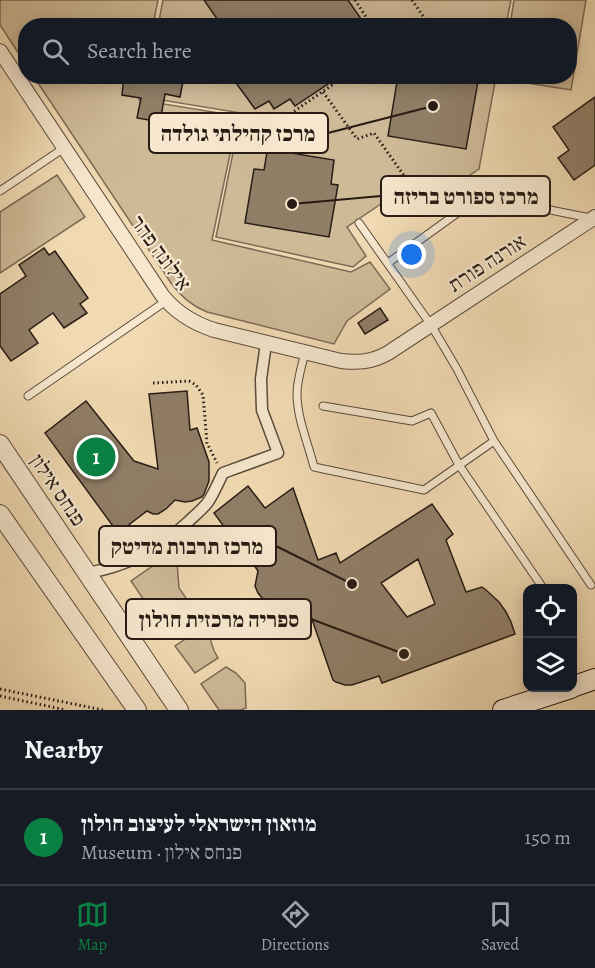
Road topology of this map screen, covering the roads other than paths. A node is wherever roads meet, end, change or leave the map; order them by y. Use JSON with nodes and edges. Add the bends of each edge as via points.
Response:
{"nodes":[{"id":1,"x":0,"y":53,"type":"edge"},
{"id":2,"x":18,"y":80,"type":"edge"},
{"id":3,"x":21,"y":84,"type":"edge"},
{"id":4,"x":64,"y":148,"type":"junction"},
{"id":5,"x":0,"y":191,"type":"edge"},
{"id":6,"x":594,"y":218,"type":"edge"},
{"id":7,"x":359,"y":222,"type":"dead end"},
{"id":8,"x":388,"y":263,"type":"junction"},
{"id":9,"x":166,"y":301,"type":"junction"},
{"id":10,"x":431,"y":325,"type":"junction"},
{"id":11,"x":266,"y":342,"type":"junction"},
{"id":12,"x":304,"y":352,"type":"junction"},
{"id":13,"x":28,"y":396,"type":"dead end"},
{"id":14,"x":323,"y":406,"type":"dead end"},
{"id":15,"x":495,"y":441,"type":"junction"},
{"id":16,"x":0,"y":444,"type":"edge"},
{"id":17,"x":459,"y":465,"type":"junction"},
{"id":18,"x":0,"y":514,"type":"edge"},
{"id":19,"x":87,"y":573,"type":"junction"},
{"id":20,"x":540,"y":584,"type":"edge"},
{"id":21,"x":591,"y":585,"type":"dead end"},
{"id":22,"x":595,"y":679,"type":"edge"},
{"id":23,"x":577,"y":685,"type":"edge"},
{"id":24,"x":557,"y":692,"type":"edge"},
{"id":25,"x":137,"y":710,"type":"edge"},
{"id":26,"x":179,"y":710,"type":"edge"},
{"id":27,"x":503,"y":710,"type":"edge"}],
"edges":[{"from":1,"to":2,"type":"street","name":"אילונה פהר"},
{"from":3,"to":4,"type":"street","name":"אילונה פהר"},
{"from":4,"to":5,"type":"lane"},
{"from":4,"to":9,"type":"street","name":"אילונה פהר"},
{"from":6,"to":8,"type":"lane","via":[[481,196]]},
{"from":6,"to":10,"type":"street","name":"אורנה פורת"},
{"from":7,"to":8,"type":"lane"},
{"from":8,"to":10,"type":"lane"},
{"from":9,"to":11,"type":"street","name":"אילונה פהר","via":[[200,325]]},
{"from":9,"to":13,"type":"lane"},
{"from":10,"to":12,"type":"street","name":"אילונה פהר","via":[[368,361],[349,362]]},
{"from":10,"to":15,"type":"lane"},
{"from":11,"to":12,"type":"street","name":"אילונה פהר"},
{"from":11,"to":19,"type":"street","via":[[262,410],[278,453],[223,473],[209,501],[155,548],[117,567]]},
{"from":12,"to":17,"type":"lane","via":[[297,394],[314,467],[424,490]]},
{"from":14,"to":17,"type":"lane","via":[[412,421],[431,413]]},
{"from":15,"to":17,"type":"lane"},
{"from":15,"to":21,"type":"lane"},
{"from":16,"to":19,"type":"street","name":"פנחס אילון"},
{"from":17,"to":20,"type":"lane"},
{"from":18,"to":25,"type":"street"},
{"from":19,"to":26,"type":"street","name":"פנחס אילון"},
{"from":22,"to":23,"type":"main road"},
{"from":24,"to":27,"type":"main road"}]}
